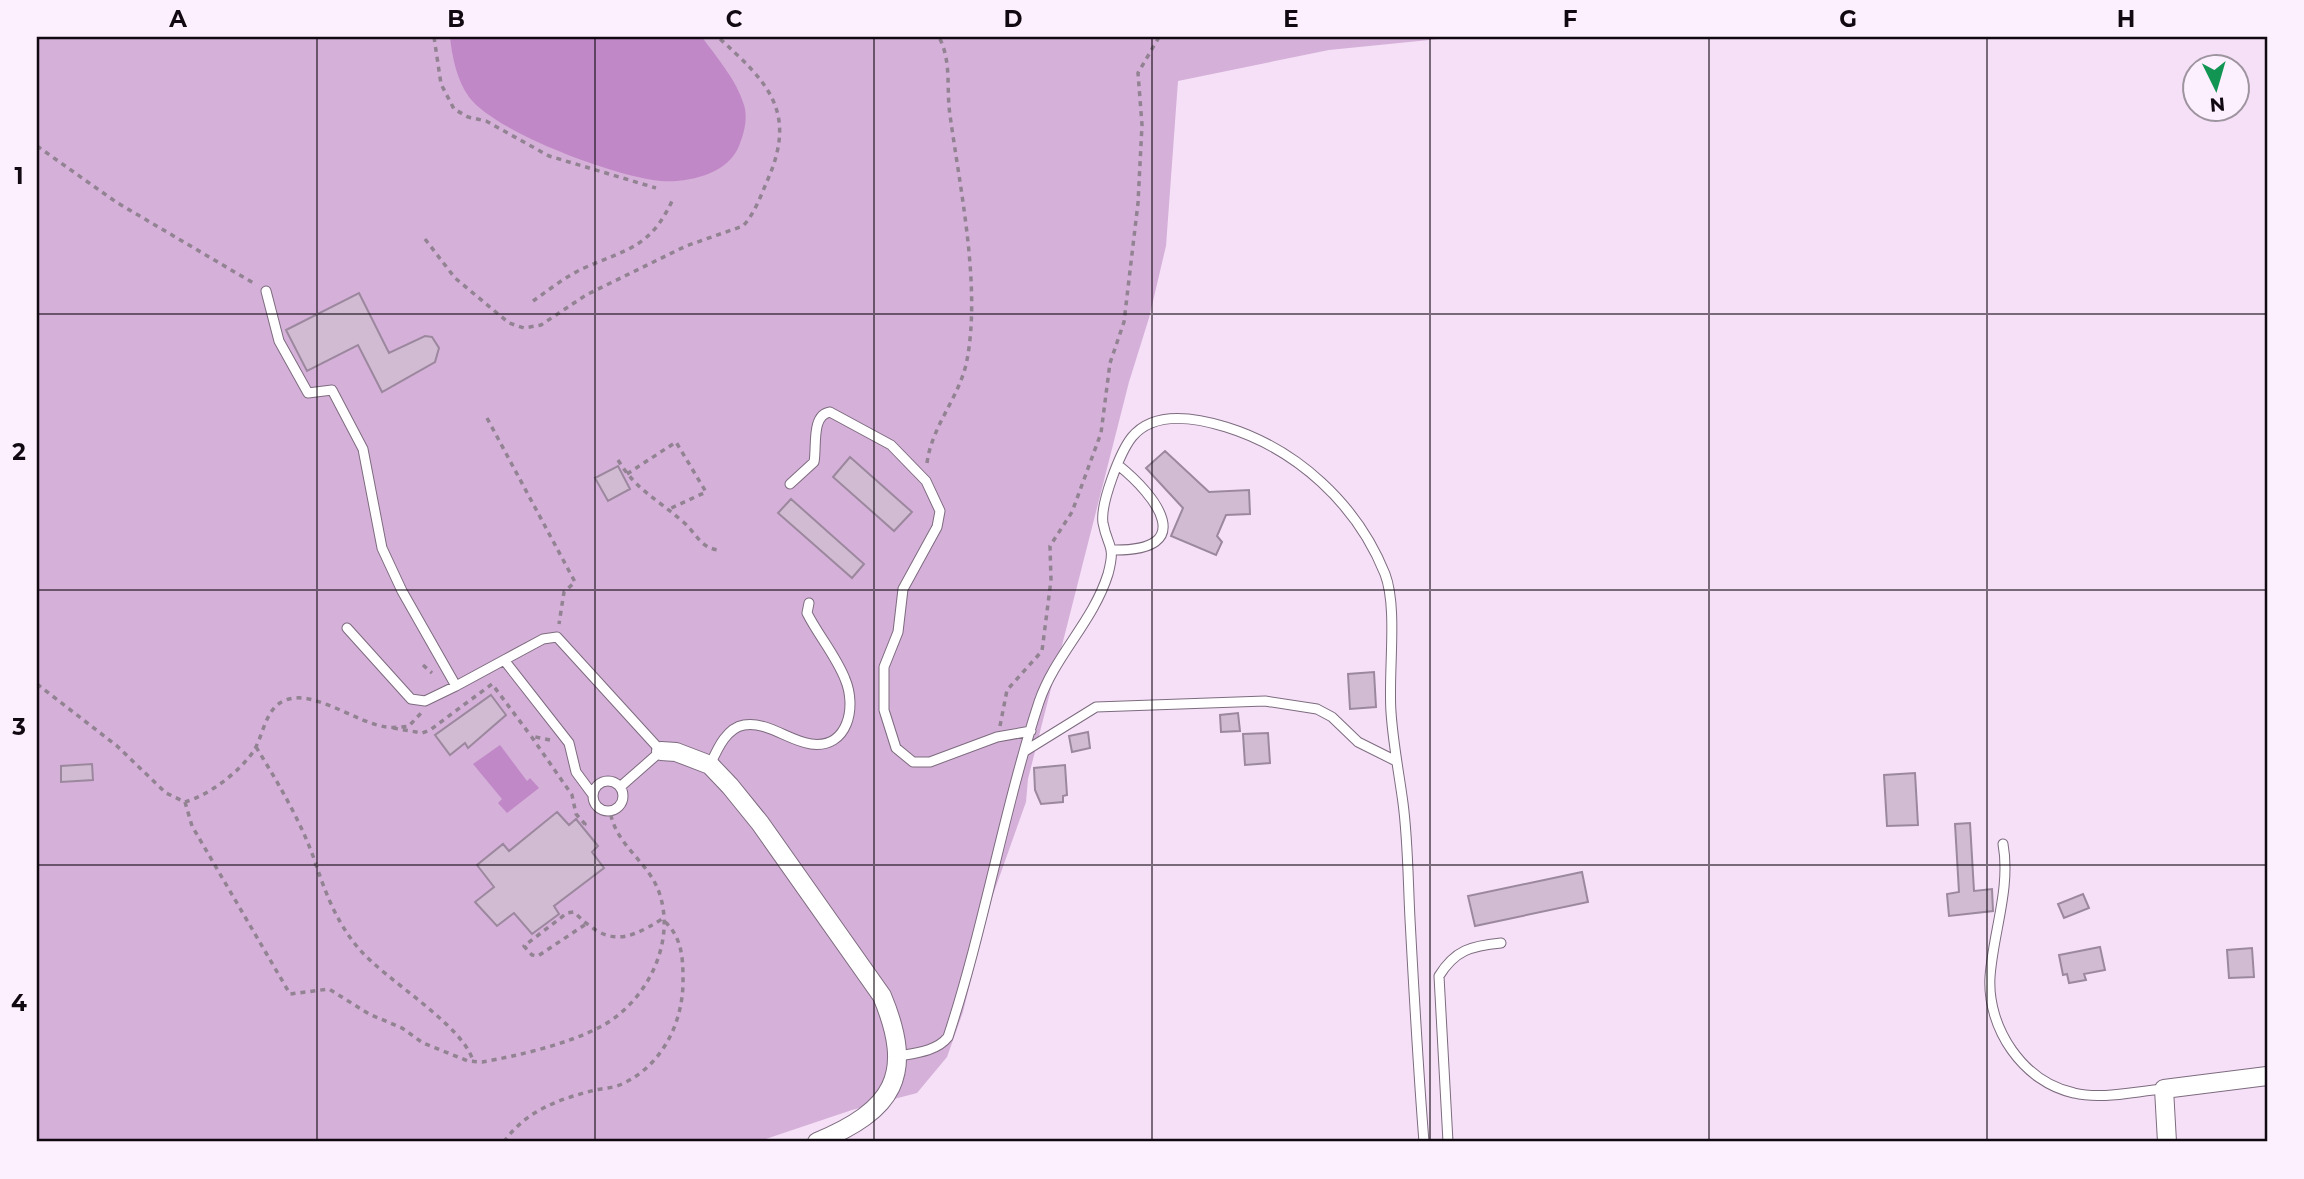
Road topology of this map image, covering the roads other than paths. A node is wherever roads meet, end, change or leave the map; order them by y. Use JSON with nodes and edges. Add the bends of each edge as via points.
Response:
{"nodes":[{"id":1,"x":266,"y":290,"type":"road end"},
{"id":2,"x":1118,"y":465,"type":"junction"},
{"id":3,"x":790,"y":484,"type":"dead end"},
{"id":4,"x":1114,"y":550,"type":"junction"},
{"id":5,"x":809,"y":603,"type":"dead end"},
{"id":6,"x":347,"y":628,"type":"dead end"},
{"id":7,"x":504,"y":660,"type":"junction"},
{"id":8,"x":456,"y":686,"type":"junction"},
{"id":9,"x":1031,"y":731,"type":"junction"},
{"id":10,"x":661,"y":751,"type":"junction"},
{"id":11,"x":1025,"y":751,"type":"junction"},
{"id":12,"x":1396,"y":761,"type":"junction"},
{"id":13,"x":710,"y":765,"type":"junction"},
{"id":14,"x":620,"y":787,"type":"junction"},
{"id":15,"x":593,"y":796,"type":"junction"},
{"id":16,"x":2003,"y":844,"type":"dead end"},
{"id":17,"x":1501,"y":943,"type":"dead end"},
{"id":18,"x":900,"y":1056,"type":"junction"},
{"id":19,"x":2267,"y":1076,"type":"edge"},
{"id":20,"x":2165,"y":1089,"type":"junction"},
{"id":21,"x":817,"y":1142,"type":"edge"},
{"id":22,"x":1424,"y":1142,"type":"edge"},
{"id":23,"x":1448,"y":1142,"type":"edge"},
{"id":24,"x":2167,"y":1142,"type":"edge"}],
"edges":[{"from":1,"to":8,"type":"lane","via":[[279,341],[309,393],[332,390],[363,449],[382,548]]},
{"from":2,"to":4,"type":"lane","via":[[1103,509]]},
{"from":2,"to":4,"type":"lane","via":[[1154,499],[1163,526],[1154,545]]},
{"from":2,"to":12,"type":"lane","via":[[1130,439],[1145,424],[1172,418],[1199,420],[1266,442],[1338,496],[1387,578]]},
{"from":3,"to":9,"type":"lane","via":[[814,462],[817,421],[830,412],[891,445],[925,481],[937,502],[939,517],[899,603],[898,632],[883,676],[889,731],[900,754],[913,762],[930,762],[1002,735]]},
{"from":4,"to":9,"type":"lane","via":[[1088,620],[1049,676]]},
{"from":5,"to":13,"type":"lane","via":[[807,613],[846,680],[850,705],[843,733],[828,744],[809,744],[768,728],[744,725],[729,732]]},
{"from":6,"to":8,"type":"lane","via":[[411,699],[426,700]]},
{"from":7,"to":8,"type":"lane"},
{"from":7,"to":10,"type":"lane","via":[[557,636]]},
{"from":7,"to":15,"type":"lane","via":[[569,743],[576,772]]},
{"from":9,"to":11,"type":"lane"},
{"from":10,"to":13,"type":"street"},
{"from":10,"to":14,"type":"lane"},
{"from":11,"to":12,"type":"lane","via":[[1096,707],[1265,701],[1317,709],[1358,741]]},
{"from":11,"to":18,"type":"lane","via":[[948,1037],[943,1044]]},
{"from":12,"to":22,"type":"lane","via":[[1403,803]]},
{"from":13,"to":18,"type":"street","via":[[760,823],[882,996]]},
{"from":14,"to":15,"type":"lane","via":[[604,782]]},
{"from":14,"to":15,"type":"lane","via":[[621,804],[610,811],[598,807]]},
{"from":16,"to":20,"type":"lane","via":[[2004,880],[1990,994],[1997,1025],[2007,1041],[2037,1077],[2075,1093]]},
{"from":17,"to":23,"type":"lane","via":[[1459,951],[1439,976]]},
{"from":18,"to":21,"type":"street","via":[[892,1087],[881,1101],[852,1125]]},
{"from":19,"to":20,"type":"street"},
{"from":20,"to":24,"type":"street"}]}
